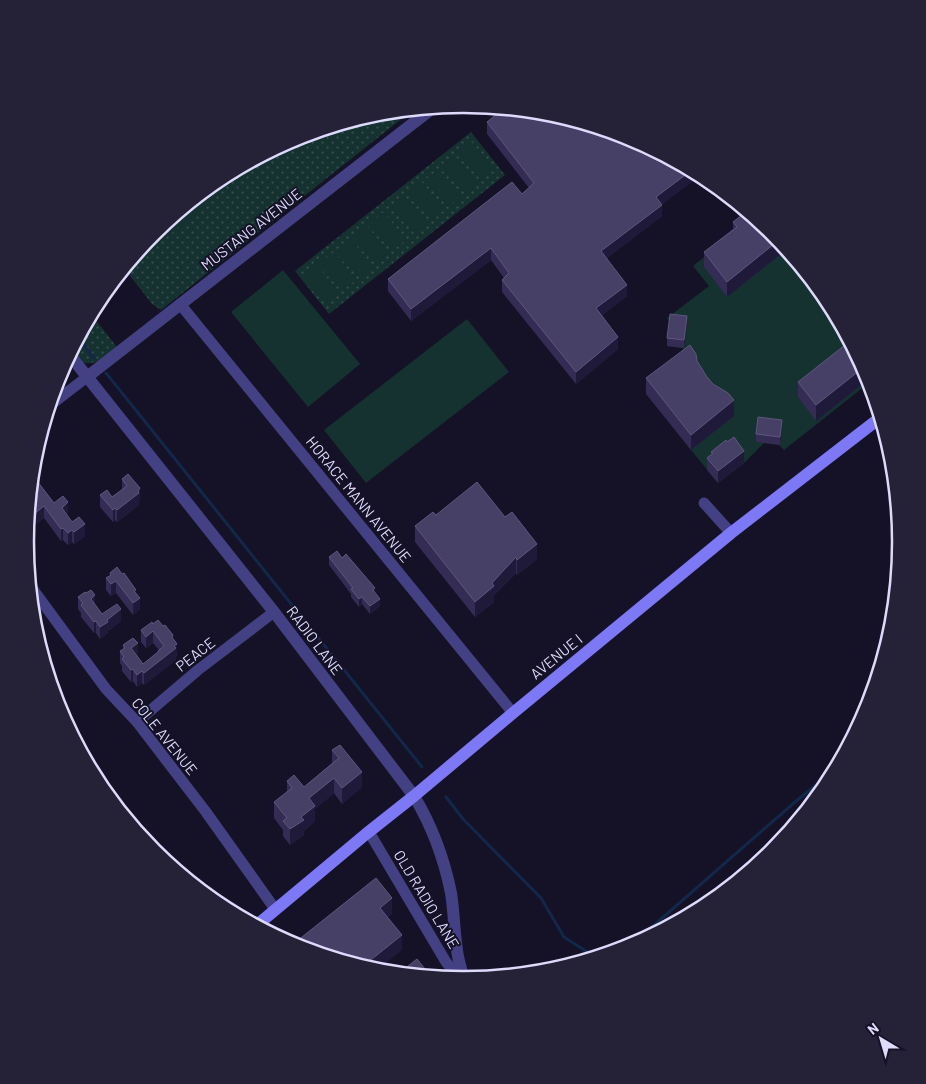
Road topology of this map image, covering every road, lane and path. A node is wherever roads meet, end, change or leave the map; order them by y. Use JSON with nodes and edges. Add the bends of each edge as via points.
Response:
{"nodes":[{"id":1,"x":424,"y":115,"type":"edge"},
{"id":2,"x":180,"y":304,"type":"junction"},
{"id":3,"x":74,"y":360,"type":"edge"},
{"id":4,"x":87,"y":377,"type":"junction"},
{"id":5,"x":59,"y":399,"type":"edge"},
{"id":6,"x":875,"y":422,"type":"edge"},
{"id":7,"x":704,"y":502,"type":"dead end"},
{"id":8,"x":731,"y":532,"type":"junction"},
{"id":9,"x":37,"y":595,"type":"edge"},
{"id":10,"x":274,"y":612,"type":"junction"},
{"id":11,"x":513,"y":712,"type":"junction"},
{"id":12,"x":137,"y":722,"type":"junction"},
{"id":13,"x":414,"y":796,"type":"junction"},
{"id":14,"x":369,"y":832,"type":"junction"},
{"id":15,"x":275,"y":910,"type":"junction"},
{"id":16,"x":262,"y":921,"type":"edge"},
{"id":17,"x":454,"y":971,"type":"edge"},
{"id":18,"x":460,"y":971,"type":"edge"}],
"edges":[{"from":1,"to":2,"type":"street","name":"MUSTANG AVENUE"},
{"from":2,"to":4,"type":"street","name":"MUSTANG AVENUE"},
{"from":2,"to":11,"type":"street","name":"HORACE MANN AVENUE"},
{"from":3,"to":4,"type":"street","name":"RADIO LANE"},
{"from":4,"to":5,"type":"street"},
{"from":4,"to":10,"type":"street","name":"RADIO LANE"},
{"from":6,"to":8,"type":"main road","name":"AVENUE I"},
{"from":7,"to":8,"type":"street"},
{"from":8,"to":11,"type":"main road","name":"AVENUE I"},
{"from":9,"to":12,"type":"street","name":"COLE AVENUE","via":[[106,689]]},
{"from":10,"to":12,"type":"street","name":"PEACE"},
{"from":10,"to":13,"type":"street","name":"RADIO LANE"},
{"from":11,"to":13,"type":"main road","name":"AVENUE I"},
{"from":12,"to":15,"type":"street","name":"COLE AVENUE"},
{"from":13,"to":14,"type":"main road","name":"AVENUE I"},
{"from":13,"to":18,"type":"street","name":"RADIO LANE","via":[[431,826],[448,879]]},
{"from":14,"to":15,"type":"main road","name":"AVENUE I"},
{"from":14,"to":17,"type":"street","name":"OLD RADIO LANE"},
{"from":15,"to":16,"type":"main road","name":"AVENUE I"}]}
